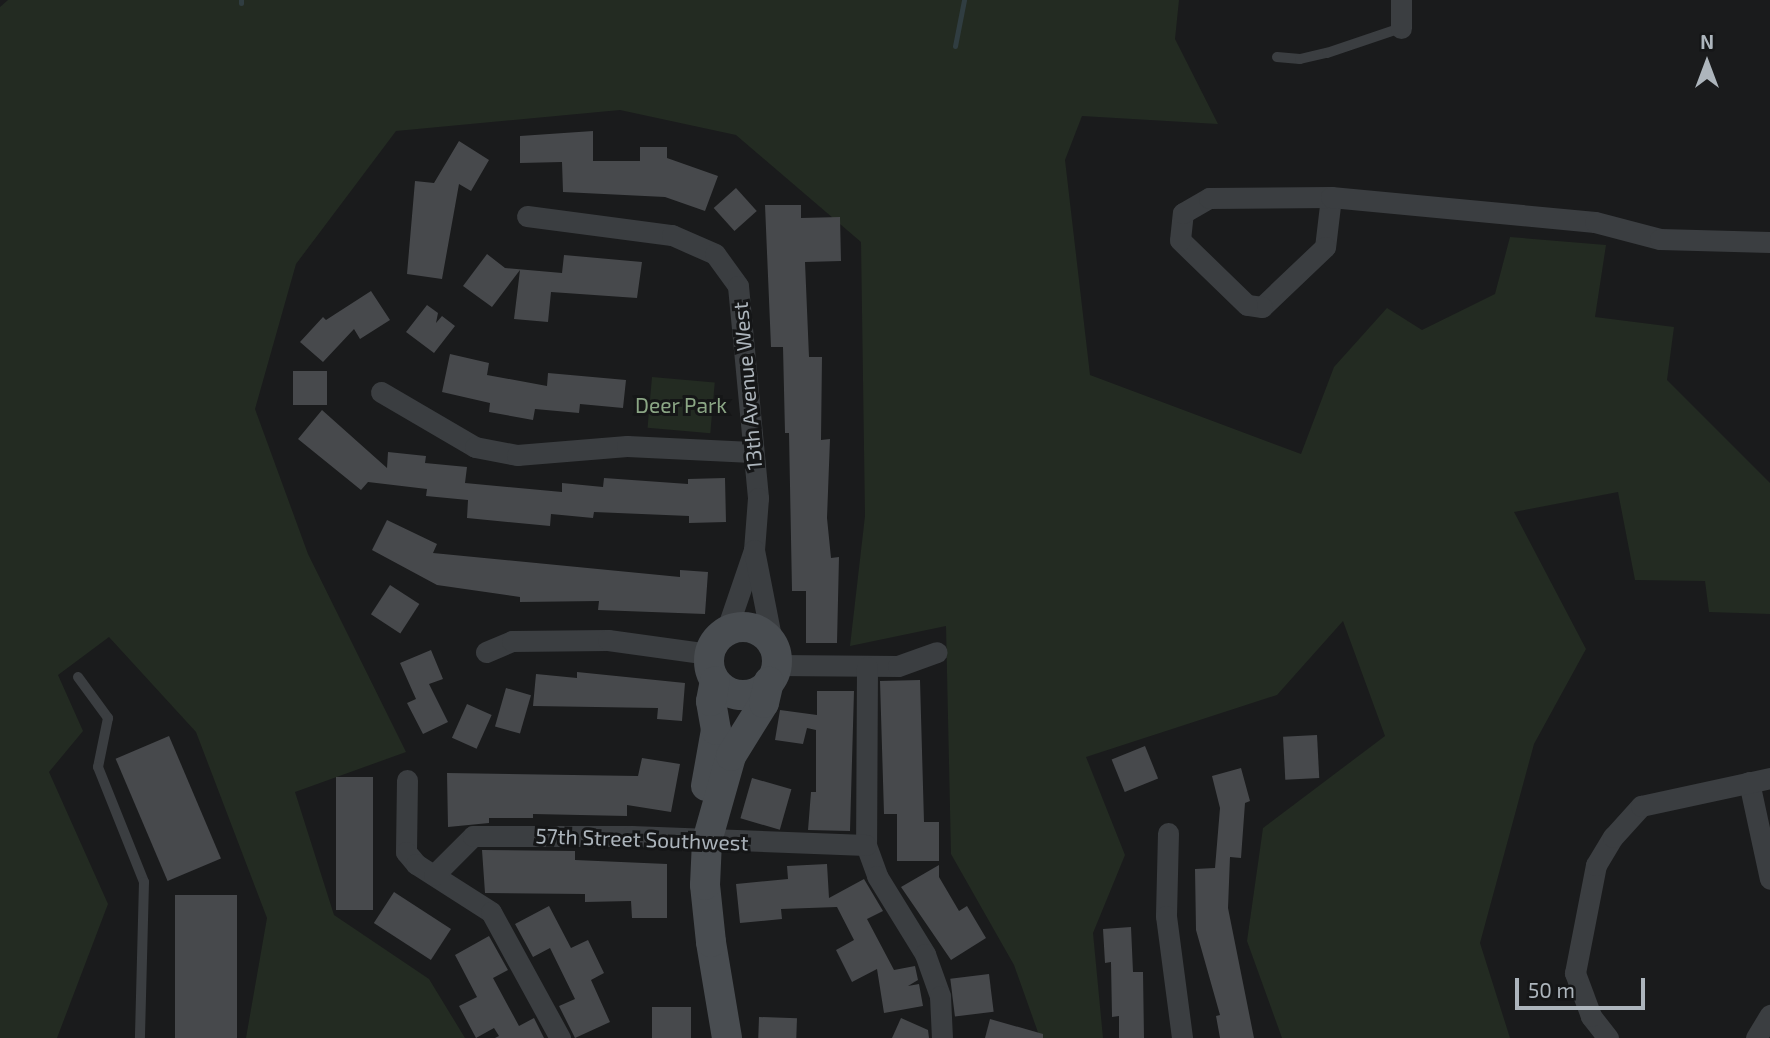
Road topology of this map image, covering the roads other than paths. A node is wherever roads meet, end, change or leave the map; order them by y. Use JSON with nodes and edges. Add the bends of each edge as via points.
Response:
{"nodes":[{"id":1,"x":1401,"y":0,"type":"edge"},
{"id":2,"x":1401,"y":28,"type":"joint"},
{"id":3,"x":1277,"y":57,"type":"dead end"},
{"id":4,"x":1331,"y":197,"type":"junction"},
{"id":5,"x":527,"y":216,"type":"dead end"},
{"id":6,"x":1770,"y":242,"type":"edge"},
{"id":7,"x":381,"y":392,"type":"dead end"},
{"id":8,"x":752,"y":452,"type":"junction"},
{"id":9,"x":754,"y":550,"type":"junction"},
{"id":10,"x":486,"y":652,"type":"dead end"},
{"id":11,"x":937,"y":652,"type":"dead end"},
{"id":12,"x":717,"y":656,"type":"junction"},
{"id":13,"x":773,"y":665,"type":"junction"},
{"id":14,"x":867,"y":667,"type":"junction"},
{"id":15,"x":78,"y":677,"type":"dead end"},
{"id":16,"x":1770,"y":778,"type":"edge"},
{"id":17,"x":407,"y":780,"type":"dead end"},
{"id":18,"x":1749,"y":782,"type":"junction"},
{"id":19,"x":1168,"y":834,"type":"dead end"},
{"id":20,"x":707,"y":841,"type":"junction"},
{"id":21,"x":866,"y":845,"type":"junction"},
{"id":22,"x":434,"y":875,"type":"junction"},
{"id":23,"x":1770,"y":879,"type":"edge"},
{"id":24,"x":1770,"y":1015,"type":"edge"},
{"id":25,"x":140,"y":1038,"type":"edge"},
{"id":26,"x":560,"y":1038,"type":"edge"},
{"id":27,"x":727,"y":1038,"type":"edge"},
{"id":28,"x":942,"y":1038,"type":"edge"},
{"id":29,"x":1182,"y":1038,"type":"edge"},
{"id":30,"x":1608,"y":1038,"type":"edge"},
{"id":31,"x":1756,"y":1038,"type":"edge"}],
"edges":[{"from":1,"to":2,"type":"street"},
{"from":2,"to":3,"type":"lane","via":[[1327,54]]},
{"from":4,"to":4,"type":"street","via":[[1209,198],[1183,213],[1180,240],[1247,305],[1262,307],[1325,247]]},
{"from":4,"to":6,"type":"street","via":[[1595,222],[1660,239]]},
{"from":5,"to":8,"type":"street","name":"13th Avenue West","via":[[672,235],[715,254],[738,286],[752,403]]},
{"from":7,"to":8,"type":"street","via":[[475,447],[517,455],[627,446]]},
{"from":8,"to":9,"type":"street","name":"13th Avenue West","via":[[758,498]]},
{"from":9,"to":12,"type":"street","name":"13th Avenue West"},
{"from":9,"to":13,"type":"street","name":"13th Avenue West"},
{"from":10,"to":12,"type":"street","via":[[512,641],[608,640]]},
{"from":11,"to":14,"type":"street","via":[[898,666]]},
{"from":12,"to":13,"type":"street","via":[[755,630]]},
{"from":12,"to":13,"type":"street","via":[[727,691],[743,695]]},
{"from":12,"to":20,"type":"street","name":"13th Avenue West","via":[[711,701],[716,730],[701,814]]},
{"from":13,"to":14,"type":"street"},
{"from":13,"to":20,"type":"street","name":"13th Avenue West","via":[[764,703],[732,756]]},
{"from":14,"to":21,"type":"street"},
{"from":15,"to":25,"type":"lane","via":[[108,719],[98,767],[144,882]]},
{"from":16,"to":18,"type":"street"},
{"from":17,"to":22,"type":"street","via":[[407,852]]},
{"from":18,"to":23,"type":"street"},
{"from":18,"to":30,"type":"street","via":[[1642,806],[1613,837],[1596,865],[1575,973],[1591,1016]]},
{"from":19,"to":29,"type":"street","via":[[1166,916]]},
{"from":20,"to":21,"type":"street","name":"57th Street Southwest"},
{"from":20,"to":22,"type":"street","name":"57th Street Southwest","via":[[473,836]]},
{"from":20,"to":27,"type":"street","name":"13th Avenue West","via":[[705,884]]},
{"from":21,"to":28,"type":"street","via":[[877,876],[926,954],[940,996]]},
{"from":22,"to":26,"type":"street","via":[[491,912]]},
{"from":24,"to":31,"type":"street"}]}
